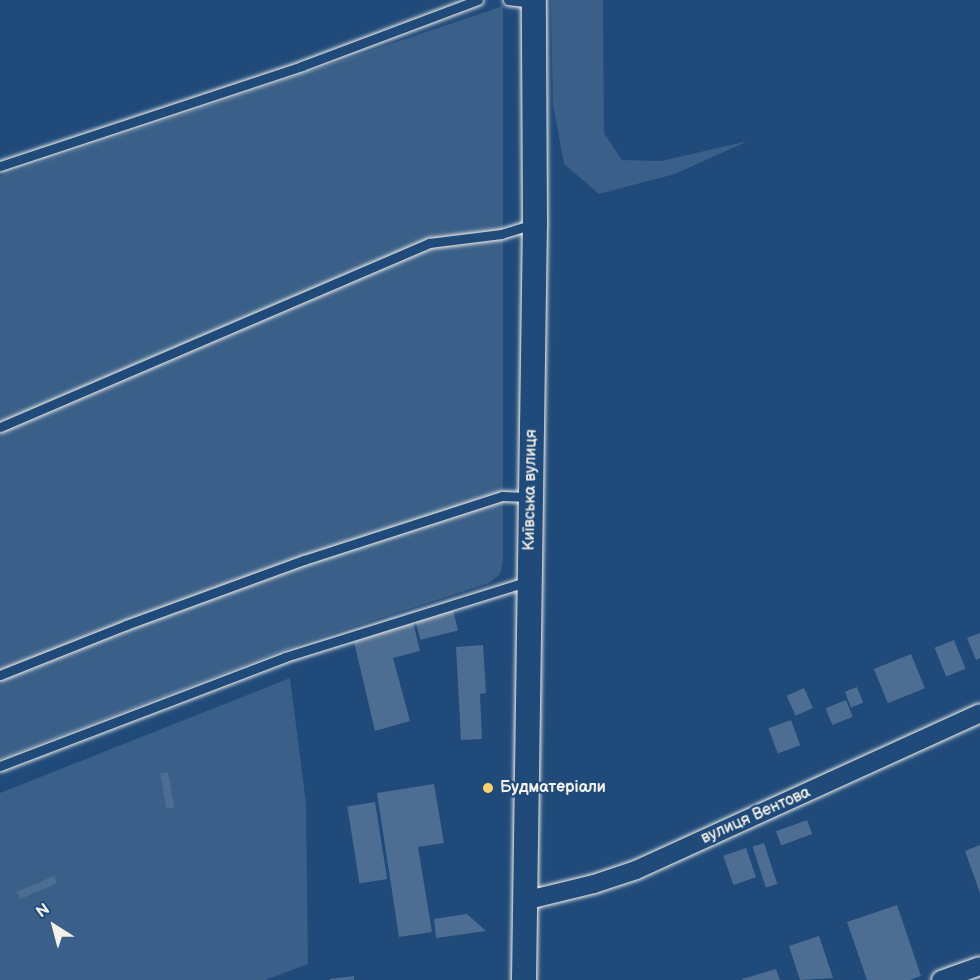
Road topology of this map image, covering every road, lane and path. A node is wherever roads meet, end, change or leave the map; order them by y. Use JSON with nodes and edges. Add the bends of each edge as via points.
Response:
{"nodes":[{"id":1,"x":478,"y":0,"type":"edge"},
{"id":2,"x":508,"y":0,"type":"edge"},
{"id":3,"x":534,"y":2,"type":"edge"},
{"id":4,"x":0,"y":166,"type":"edge"},
{"id":5,"x":536,"y":223,"type":"junction"},
{"id":6,"x":0,"y":427,"type":"edge"},
{"id":7,"x":531,"y":498,"type":"junction"},
{"id":8,"x":529,"y":581,"type":"junction"},
{"id":9,"x":0,"y":675,"type":"edge"},
{"id":10,"x":980,"y":713,"type":"edge"},
{"id":11,"x":0,"y":766,"type":"edge"},
{"id":12,"x":525,"y":901,"type":"junction"},
{"id":13,"x":980,"y":966,"type":"edge"},
{"id":14,"x":524,"y":980,"type":"edge"},
{"id":15,"x":941,"y":980,"type":"edge"}],
"edges":[{"from":1,"to":4,"type":"lane","via":[[302,66]]},
{"from":2,"to":3,"type":"lane"},
{"from":3,"to":5,"type":"main road","name":"Київська вулиця"},
{"from":5,"to":6,"type":"lane","via":[[501,234],[429,243]]},
{"from":5,"to":7,"type":"main road","name":"Київська вулиця"},
{"from":7,"to":8,"type":"main road","name":"Київська вулиця"},
{"from":7,"to":9,"type":"lane","via":[[502,496],[304,560]]},
{"from":8,"to":11,"type":"lane","via":[[285,657]]},
{"from":8,"to":12,"type":"main road","name":"Київська вулиця"},
{"from":10,"to":12,"type":"street","name":"вулиця Вентова","via":[[636,870]]},
{"from":12,"to":14,"type":"main road","name":"Київська вулиця"},
{"from":13,"to":15,"type":"street"}]}
